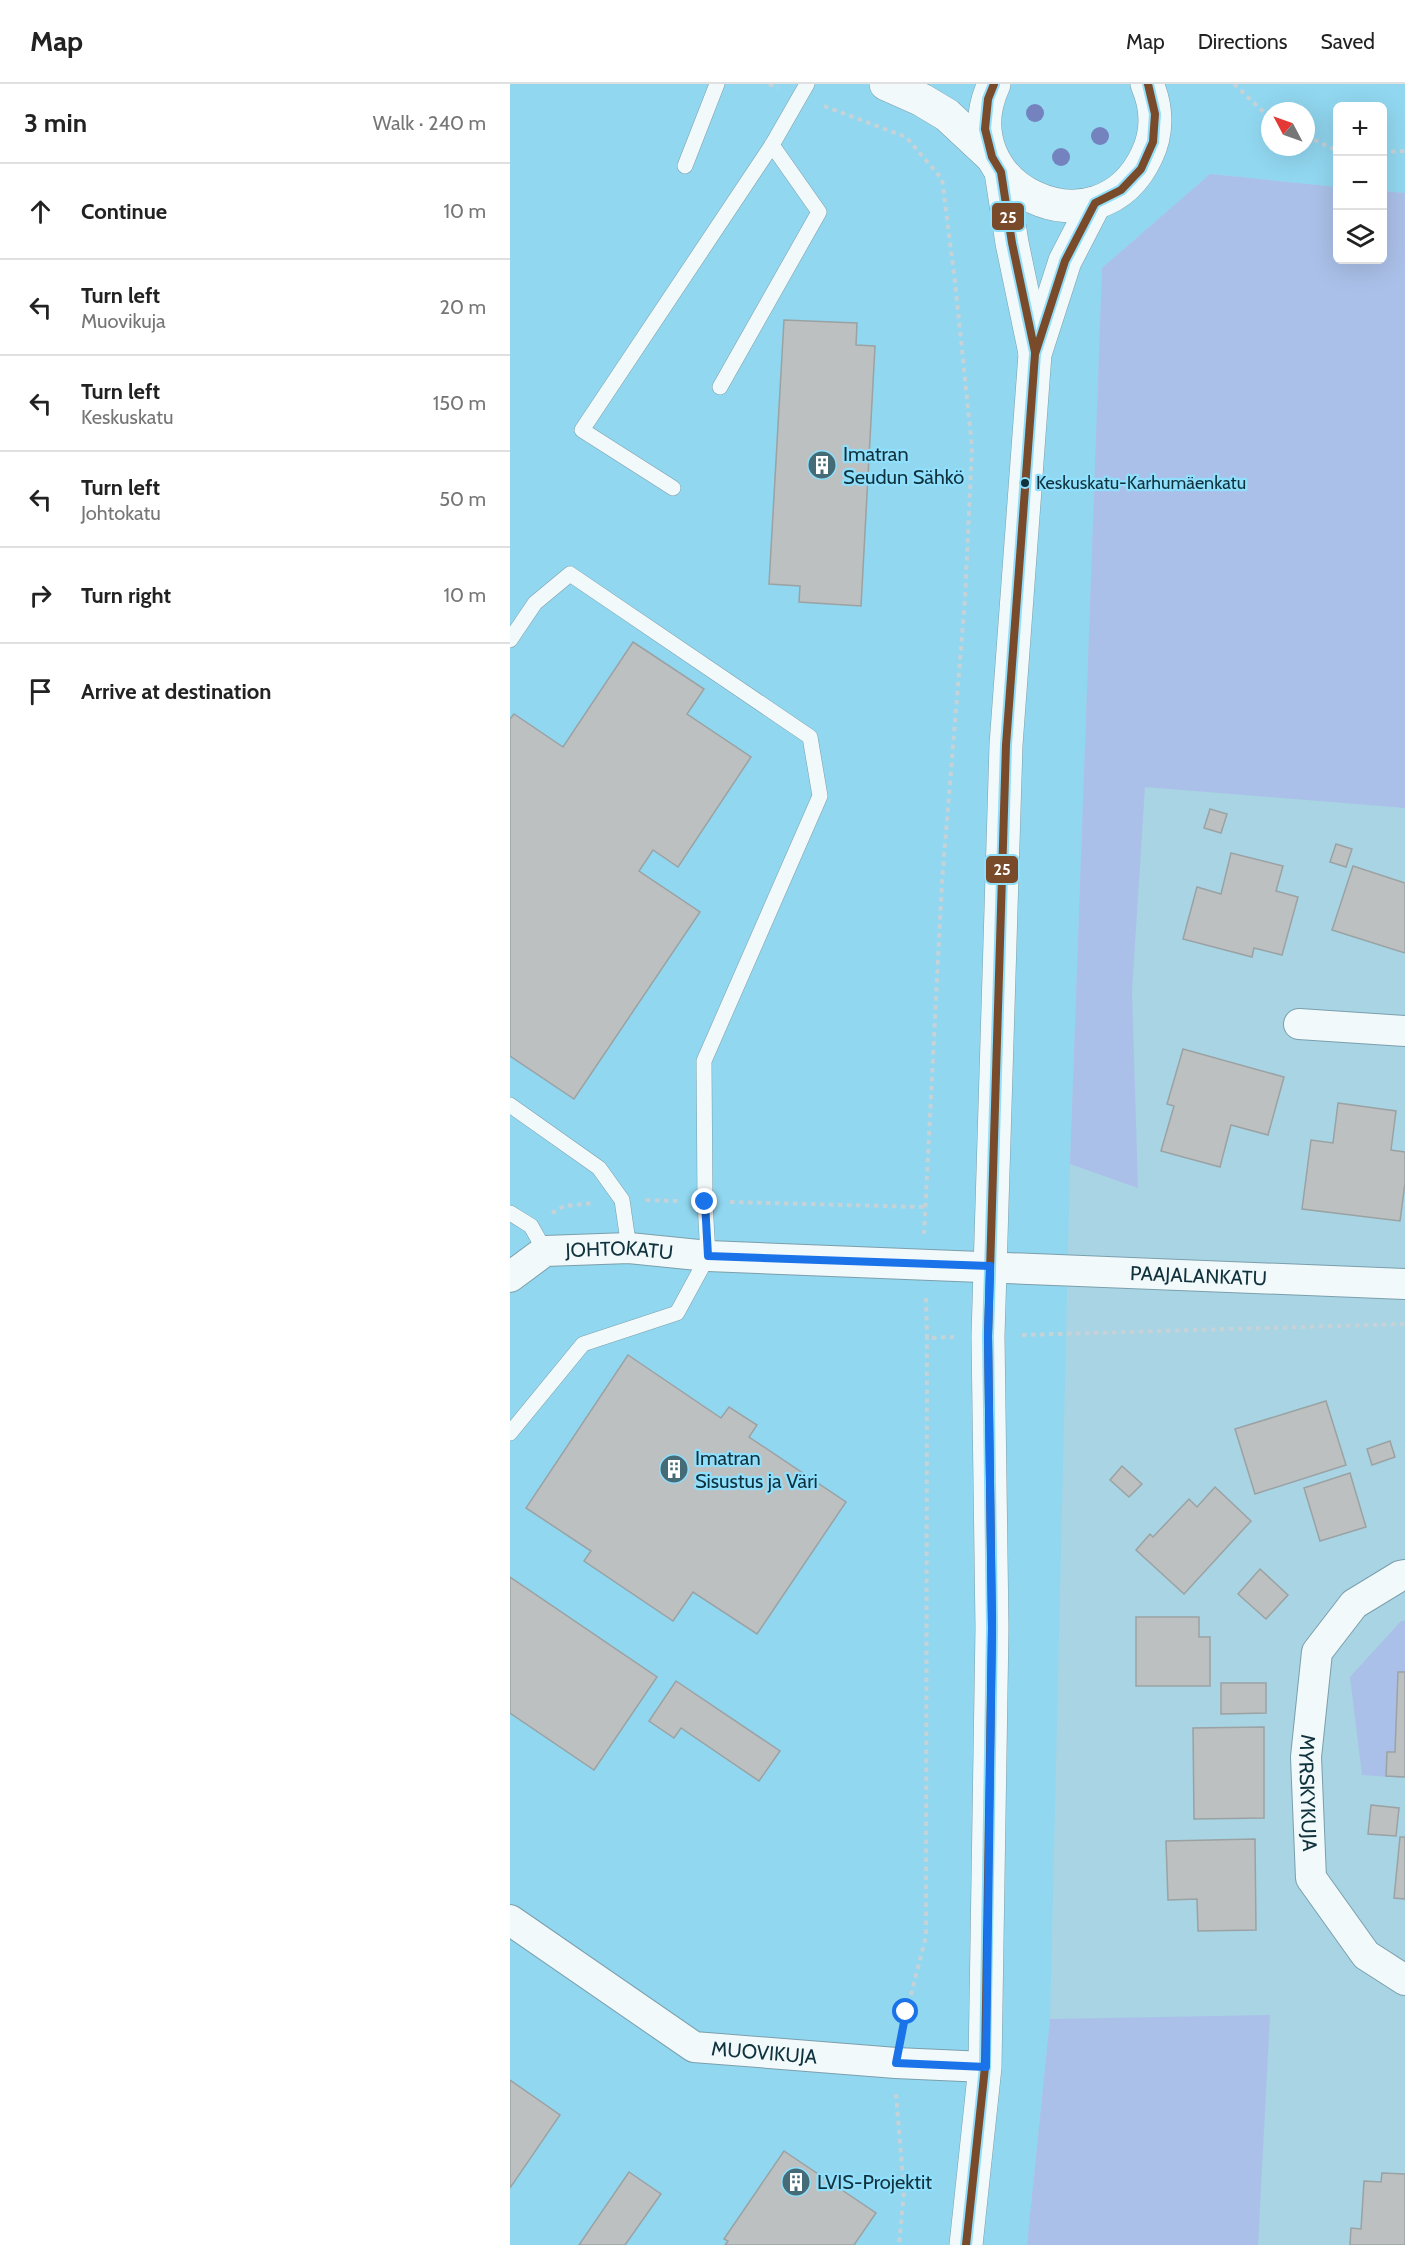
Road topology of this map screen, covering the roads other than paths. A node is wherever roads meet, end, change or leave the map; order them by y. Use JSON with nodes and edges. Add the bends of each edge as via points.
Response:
{"nodes":[{"id":1,"x":717,"y":84,"type":"edge"},
{"id":2,"x":807,"y":84,"type":"edge"},
{"id":3,"x":886,"y":84,"type":"edge"},
{"id":4,"x":994,"y":84,"type":"edge"},
{"id":5,"x":1148,"y":84,"type":"edge"},
{"id":6,"x":772,"y":146,"type":"junction"},
{"id":7,"x":997,"y":165,"type":"junction"},
{"id":8,"x":685,"y":166,"type":"dead end"},
{"id":9,"x":1095,"y":203,"type":"junction"},
{"id":10,"x":1035,"y":354,"type":"junction"},
{"id":11,"x":720,"y":387,"type":"dead end"},
{"id":12,"x":673,"y":488,"type":"dead end"},
{"id":13,"x":510,"y":640,"type":"edge"},
{"id":14,"x":1299,"y":1024,"type":"dead end"},
{"id":15,"x":1405,"y":1031,"type":"edge"},
{"id":16,"x":510,"y":1105,"type":"edge"},
{"id":17,"x":510,"y":1213,"type":"edge"},
{"id":18,"x":629,"y":1248,"type":"junction"},
{"id":19,"x":544,"y":1251,"type":"junction"},
{"id":20,"x":708,"y":1256,"type":"junction"},
{"id":21,"x":990,"y":1266,"type":"junction"},
{"id":22,"x":510,"y":1277,"type":"edge"},
{"id":23,"x":1405,"y":1284,"type":"edge"},
{"id":24,"x":510,"y":1433,"type":"edge"},
{"id":25,"x":1405,"y":1575,"type":"edge"},
{"id":26,"x":510,"y":1920,"type":"edge"},
{"id":27,"x":1405,"y":1980,"type":"edge"},
{"id":28,"x":986,"y":2067,"type":"junction"},
{"id":29,"x":966,"y":2245,"type":"edge"}],
"edges":[{"from":1,"to":8,"type":"lane"},
{"from":2,"to":6,"type":"lane"},
{"from":3,"to":7,"type":"main road","via":[[946,115]]},
{"from":4,"to":7,"type":"main road","via":[[985,129]]},
{"from":5,"to":9,"type":"main road","via":[[1155,114],[1153,142],[1141,169],[1121,190]]},
{"from":6,"to":11,"type":"lane","via":[[819,212]]},
{"from":6,"to":12,"type":"lane","via":[[582,430]]},
{"from":7,"to":9,"type":"main road","via":[[1020,190],[1043,202],[1068,207]]},
{"from":7,"to":10,"type":"main road"},
{"from":9,"to":10,"type":"main road","via":[[1065,261]]},
{"from":10,"to":21,"type":"main road","via":[[1006,745]]},
{"from":13,"to":20,"type":"lane","via":[[535,603],[570,574],[810,737],[820,796],[704,1061]]},
{"from":14,"to":15,"type":"street"},
{"from":16,"to":18,"type":"lane","via":[[599,1168],[622,1200]]},
{"from":17,"to":19,"type":"lane","via":[[531,1226]]},
{"from":18,"to":19,"type":"street","name":"JOHTOKATU"},
{"from":18,"to":20,"type":"street","name":"JOHTOKATU"},
{"from":19,"to":22,"type":"street","name":"JOHTOKATU"},
{"from":20,"to":21,"type":"street","name":"JOHTOKATU"},
{"from":20,"to":24,"type":"lane","via":[[677,1313],[584,1344]]},
{"from":21,"to":23,"type":"street","name":"PAAJALANKATU"},
{"from":21,"to":28,"type":"main road","via":[[992,1628]]},
{"from":25,"to":27,"type":"street","name":"MYRSKYKUJA","via":[[1354,1604],[1317,1652],[1306,1757],[1311,1878],[1366,1955]]},
{"from":26,"to":28,"type":"street","name":"MUOVIKUJA","via":[[694,2047]]},
{"from":28,"to":29,"type":"main road"}]}
